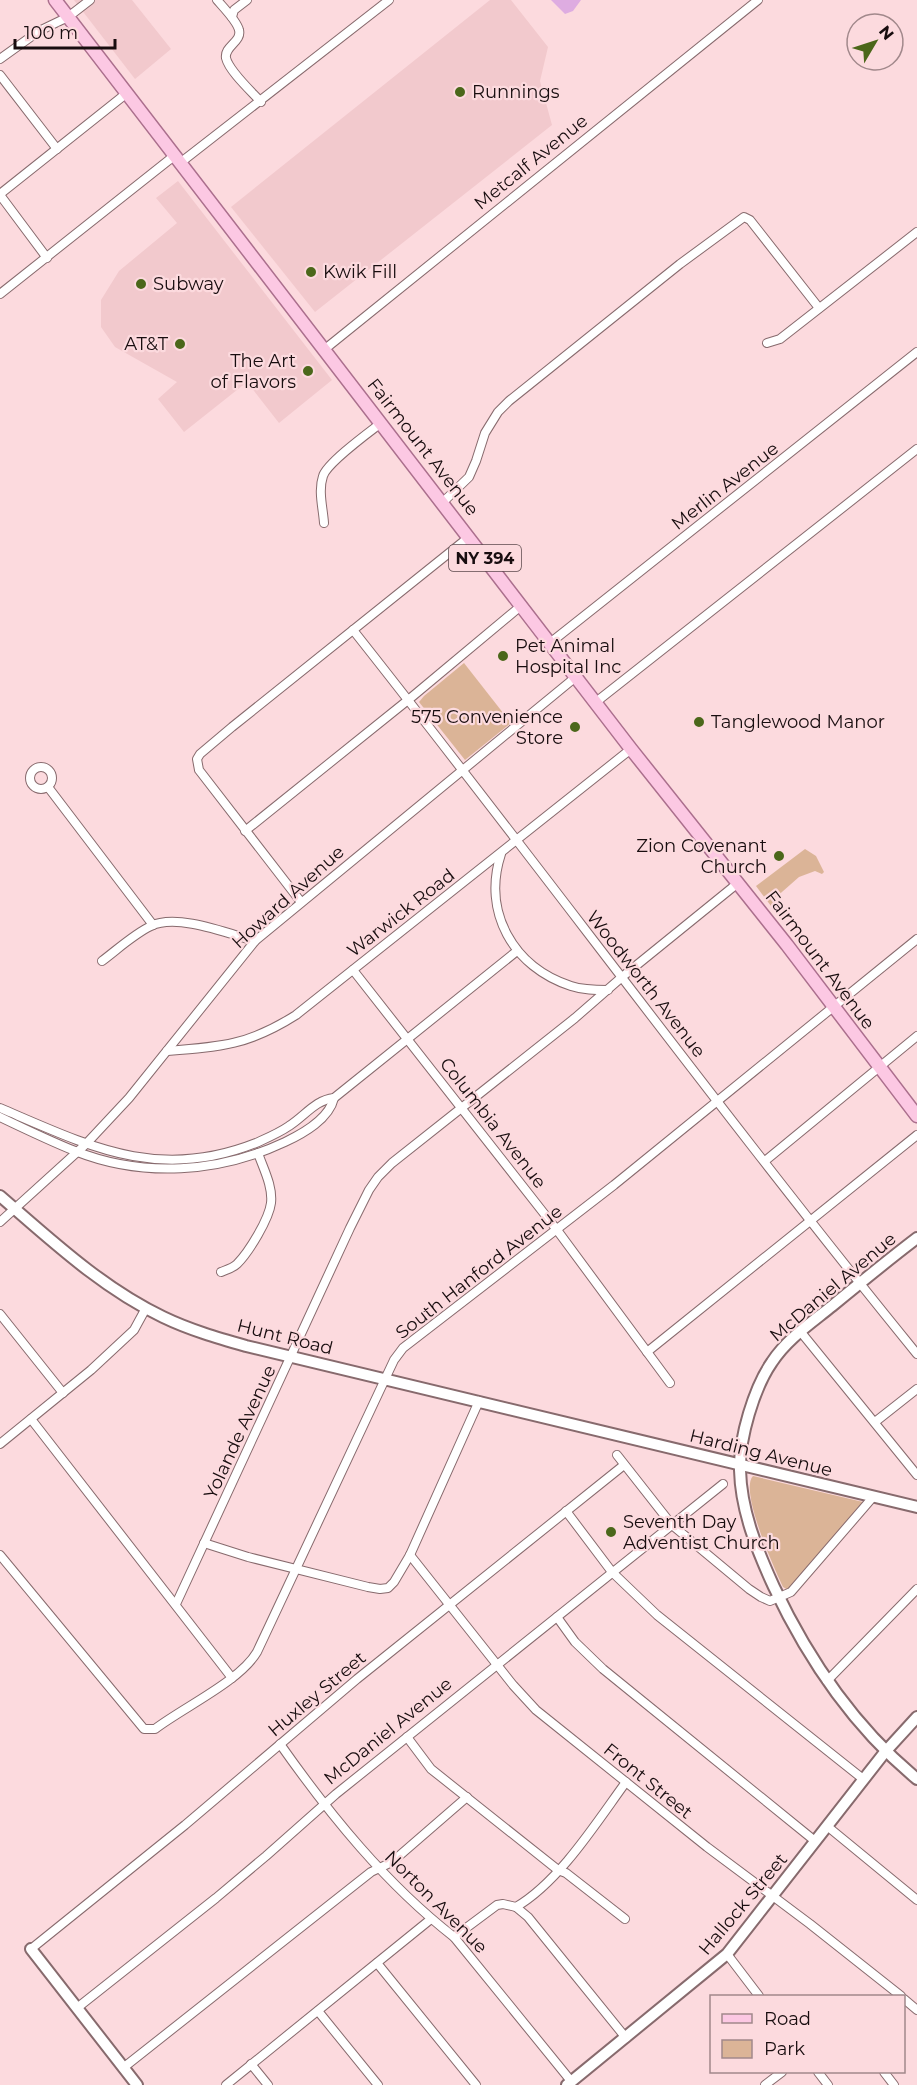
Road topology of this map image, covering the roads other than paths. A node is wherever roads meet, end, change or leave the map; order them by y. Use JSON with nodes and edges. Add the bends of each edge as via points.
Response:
{"nodes":[{"id":1,"x":55,"y":0,"type":"edge"},
{"id":2,"x":90,"y":0,"type":"edge"},
{"id":3,"x":217,"y":0,"type":"edge"},
{"id":4,"x":247,"y":0,"type":"edge"},
{"id":5,"x":389,"y":0,"type":"edge"},
{"id":6,"x":758,"y":0,"type":"edge"},
{"id":7,"x":232,"y":15,"type":"junction"},
{"id":8,"x":68,"y":17,"type":"junction"},
{"id":9,"x":0,"y":59,"type":"edge"},
{"id":10,"x":0,"y":75,"type":"edge"},
{"id":11,"x":127,"y":93,"type":"junction"},
{"id":12,"x":261,"y":102,"type":"junction"},
{"id":13,"x":57,"y":149,"type":"junction"},
{"id":14,"x":177,"y":159,"type":"junction"},
{"id":15,"x":0,"y":195,"type":"edge"},
{"id":16,"x":917,"y":232,"type":"edge"},
{"id":17,"x":47,"y":258,"type":"junction"},
{"id":18,"x":0,"y":294,"type":"edge"},
{"id":19,"x":819,"y":308,"type":"junction"},
{"id":20,"x":767,"y":343,"type":"dead end"},
{"id":21,"x":325,"y":349,"type":"junction"},
{"id":22,"x":917,"y":352,"type":"edge"},
{"id":23,"x":381,"y":423,"type":"junction"},
{"id":24,"x":917,"y":449,"type":"edge"},
{"id":25,"x":442,"y":503,"type":"junction"},
{"id":26,"x":324,"y":523,"type":"dead end"},
{"id":27,"x":469,"y":537,"type":"junction"},
{"id":28,"x":522,"y":605,"type":"junction"},
{"id":29,"x":353,"y":630,"type":"junction"},
{"id":30,"x":550,"y":643,"type":"junction"},
{"id":31,"x":577,"y":676,"type":"junction"},
{"id":32,"x":408,"y":700,"type":"junction"},
{"id":33,"x":596,"y":702,"type":"junction"},
{"id":34,"x":631,"y":749,"type":"junction"},
{"id":35,"x":464,"y":771,"type":"junction"},
{"id":36,"x":48,"y":787,"type":"dead end"},
{"id":37,"x":245,"y":831,"type":"junction"},
{"id":38,"x":517,"y":841,"type":"junction"},
{"id":39,"x":501,"y":854,"type":"junction"},
{"id":40,"x":738,"y":883,"type":"junction"},
{"id":41,"x":301,"y":902,"type":"junction"},
{"id":42,"x":153,"y":925,"type":"junction"},
{"id":43,"x":917,"y":939,"type":"edge"},
{"id":44,"x":255,"y":942,"type":"junction"},
{"id":45,"x":517,"y":951,"type":"junction"},
{"id":46,"x":102,"y":961,"type":"dead end"},
{"id":47,"x":353,"y":970,"type":"junction"},
{"id":48,"x":621,"y":977,"type":"junction"},
{"id":49,"x":608,"y":990,"type":"junction"},
{"id":50,"x":834,"y":1006,"type":"junction"},
{"id":51,"x":917,"y":1036,"type":"edge"},
{"id":52,"x":408,"y":1039,"type":"junction"},
{"id":53,"x":167,"y":1051,"type":"junction"},
{"id":54,"x":878,"y":1067,"type":"junction"},
{"id":55,"x":334,"y":1098,"type":"junction"},
{"id":56,"x":718,"y":1100,"type":"junction"},
{"id":57,"x":0,"y":1108,"type":"edge"},
{"id":58,"x":463,"y":1108,"type":"junction"},
{"id":59,"x":917,"y":1116,"type":"edge"},
{"id":60,"x":0,"y":1118,"type":"edge"},
{"id":61,"x":917,"y":1135,"type":"edge"},
{"id":62,"x":86,"y":1144,"type":"junction"},
{"id":63,"x":77,"y":1152,"type":"junction"},
{"id":64,"x":258,"y":1153,"type":"junction"},
{"id":65,"x":765,"y":1161,"type":"junction"},
{"id":66,"x":0,"y":1196,"type":"edge"},
{"id":67,"x":15,"y":1209,"type":"junction"},
{"id":68,"x":810,"y":1221,"type":"junction"},
{"id":69,"x":0,"y":1222,"type":"edge"},
{"id":70,"x":557,"y":1230,"type":"junction"},
{"id":71,"x":917,"y":1238,"type":"edge"},
{"id":72,"x":220,"y":1272,"type":"dead end"},
{"id":73,"x":860,"y":1283,"type":"junction"},
{"id":74,"x":146,"y":1308,"type":"junction"},
{"id":75,"x":0,"y":1314,"type":"edge"},
{"id":76,"x":800,"y":1331,"type":"junction"},
{"id":77,"x":647,"y":1352,"type":"junction"},
{"id":78,"x":917,"y":1354,"type":"edge"},
{"id":79,"x":292,"y":1356,"type":"junction"},
{"id":80,"x":385,"y":1379,"type":"junction"},
{"id":81,"x":670,"y":1383,"type":"dead end"},
{"id":82,"x":917,"y":1389,"type":"edge"},
{"id":83,"x":63,"y":1393,"type":"junction"},
{"id":84,"x":479,"y":1401,"type":"junction"},
{"id":85,"x":31,"y":1419,"type":"junction"},
{"id":86,"x":875,"y":1422,"type":"junction"},
{"id":87,"x":598,"y":1431,"type":"joint"},
{"id":88,"x":1,"y":1440,"type":"edge"},
{"id":89,"x":617,"y":1455,"type":"dead end"},
{"id":90,"x":624,"y":1464,"type":"junction"},
{"id":91,"x":740,"y":1465,"type":"junction"},
{"id":92,"x":917,"y":1475,"type":"edge"},
{"id":93,"x":723,"y":1484,"type":"dead end"},
{"id":94,"x":873,"y":1497,"type":"junction"},
{"id":95,"x":917,"y":1507,"type":"edge"},
{"id":96,"x":566,"y":1511,"type":"junction"},
{"id":97,"x":672,"y":1525,"type":"junction"},
{"id":98,"x":204,"y":1543,"type":"junction"},
{"id":99,"x":0,"y":1555,"type":"edge"},
{"id":100,"x":410,"y":1555,"type":"junction"},
{"id":101,"x":295,"y":1568,"type":"junction"},
{"id":102,"x":612,"y":1572,"type":"junction"},
{"id":103,"x":917,"y":1589,"type":"edge"},
{"id":104,"x":780,"y":1598,"type":"junction"},
{"id":105,"x":176,"y":1604,"type":"junction"},
{"id":106,"x":449,"y":1604,"type":"junction"},
{"id":107,"x":557,"y":1617,"type":"junction"},
{"id":108,"x":497,"y":1664,"type":"junction"},
{"id":109,"x":232,"y":1678,"type":"junction"},
{"id":110,"x":827,"y":1681,"type":"junction"},
{"id":111,"x":917,"y":1717,"type":"edge"},
{"id":112,"x":407,"y":1737,"type":"junction"},
{"id":113,"x":280,"y":1744,"type":"junction"},
{"id":114,"x":885,"y":1752,"type":"junction"},
{"id":115,"x":863,"y":1779,"type":"junction"},
{"id":116,"x":917,"y":1779,"type":"edge"},
{"id":117,"x":626,"y":1782,"type":"junction"},
{"id":118,"x":467,"y":1797,"type":"junction"},
{"id":119,"x":324,"y":1804,"type":"junction"},
{"id":120,"x":827,"y":1826,"type":"junction"},
{"id":121,"x":815,"y":1841,"type":"junction"},
{"id":122,"x":379,"y":1868,"type":"junction"},
{"id":123,"x":558,"y":1870,"type":"junction"},
{"id":124,"x":772,"y":1896,"type":"junction"},
{"id":125,"x":917,"y":1900,"type":"edge"},
{"id":126,"x":516,"y":1907,"type":"junction"},
{"id":127,"x":431,"y":1919,"type":"junction"},
{"id":128,"x":625,"y":1919,"type":"dead end"},
{"id":129,"x":454,"y":1937,"type":"junction"},
{"id":130,"x":31,"y":1949,"type":"joint"},
{"id":131,"x":727,"y":1954,"type":"junction"},
{"id":132,"x":377,"y":1963,"type":"junction"},
{"id":133,"x":758,"y":1995,"type":"edge"},
{"id":134,"x":896,"y":1995,"type":"edge"},
{"id":135,"x":77,"y":2008,"type":"junction"},
{"id":136,"x":318,"y":2011,"type":"junction"},
{"id":137,"x":626,"y":2038,"type":"junction"},
{"id":138,"x":251,"y":2064,"type":"junction"},
{"id":139,"x":123,"y":2068,"type":"junction"},
{"id":140,"x":781,"y":2073,"type":"edge"},
{"id":141,"x":821,"y":2073,"type":"edge"},
{"id":142,"x":885,"y":2073,"type":"edge"},
{"id":143,"x":569,"y":2083,"type":"edge"},
{"id":144,"x":137,"y":2085,"type":"edge"},
{"id":145,"x":226,"y":2085,"type":"edge"},
{"id":146,"x":268,"y":2085,"type":"edge"},
{"id":147,"x":378,"y":2085,"type":"edge"},
{"id":148,"x":476,"y":2085,"type":"edge"},
{"id":149,"x":765,"y":2085,"type":"edge"},
{"id":150,"x":828,"y":2085,"type":"edge"},
{"id":151,"x":894,"y":2085,"type":"edge"}],
"edges":[{"from":1,"to":8,"type":"main road","name":"Fairmount Avenue","number":"NY 394"},
{"from":2,"to":8,"type":"street"},
{"from":3,"to":7,"type":"street"},
{"from":4,"to":7,"type":"street"},
{"from":5,"to":12,"type":"street"},
{"from":6,"to":21,"type":"street","name":"Metcalf Avenue"},
{"from":7,"to":12,"type":"street","via":[[239,30],[238,38],[228,49],[227,61]]},
{"from":8,"to":9,"type":"street","via":[[39,31]]},
{"from":8,"to":11,"type":"main road","name":"Fairmount Avenue","number":"NY 394"},
{"from":10,"to":13,"type":"street"},
{"from":11,"to":13,"type":"street"},
{"from":11,"to":14,"type":"main road","name":"Fairmount Avenue","number":"NY 394"},
{"from":12,"to":14,"type":"street"},
{"from":13,"to":15,"type":"street"},
{"from":14,"to":17,"type":"street"},
{"from":14,"to":21,"type":"main road","name":"Fairmount Avenue","number":"NY 394"},
{"from":15,"to":17,"type":"street"},
{"from":16,"to":19,"type":"street"},
{"from":17,"to":18,"type":"street"},
{"from":19,"to":20,"type":"street","via":[[780,339]]},
{"from":19,"to":25,"type":"street","via":[[750,220],[744,218],[578,344],[498,412],[485,433],[468,477]]},
{"from":21,"to":23,"type":"main road","name":"Fairmount Avenue","number":"NY 394"},
{"from":22,"to":30,"type":"street","name":"Merlin Avenue"},
{"from":23,"to":25,"type":"main road","name":"Fairmount Avenue","number":"NY 394"},
{"from":23,"to":26,"type":"street","via":[[323,474]]},
{"from":24,"to":33,"type":"street"},
{"from":25,"to":27,"type":"main road","name":"Fairmount Avenue","number":"NY 394"},
{"from":27,"to":28,"type":"main road","name":"Fairmount Avenue","number":"NY 394"},
{"from":27,"to":29,"type":"street"},
{"from":28,"to":30,"type":"main road","name":"Fairmount Avenue","number":"NY 394"},
{"from":28,"to":32,"type":"street"},
{"from":29,"to":32,"type":"street","name":"Woodworth Avenue"},
{"from":29,"to":37,"type":"street","via":[[200,754],[199,770]]},
{"from":30,"to":31,"type":"main road","name":"Fairmount Avenue","number":"NY 394"},
{"from":31,"to":33,"type":"main road","name":"Fairmount Avenue","number":"NY 394"},
{"from":31,"to":35,"type":"street","name":"Howard Avenue"},
{"from":32,"to":35,"type":"street","name":"Woodworth Avenue"},
{"from":32,"to":37,"type":"street"},
{"from":33,"to":34,"type":"main road","name":"Fairmount Avenue","number":"NY 394"},
{"from":34,"to":38,"type":"street","name":"Warwick Road"},
{"from":34,"to":40,"type":"main road","name":"Fairmount Avenue","number":"NY 394"},
{"from":35,"to":38,"type":"street","name":"Woodworth Avenue"},
{"from":35,"to":41,"type":"street","name":"Howard Avenue"},
{"from":36,"to":42,"type":"street"},
{"from":37,"to":41,"type":"street"},
{"from":38,"to":39,"type":"street","name":"Warwick Road"},
{"from":38,"to":48,"type":"street","name":"Woodworth Avenue"},
{"from":39,"to":45,"type":"street","via":[[495,877],[498,909],[504,930]]},
{"from":39,"to":47,"type":"street","name":"Warwick Road"},
{"from":40,"to":48,"type":"street","name":"Yolande Avenue"},
{"from":40,"to":50,"type":"main road","name":"Fairmount Avenue","number":"NY 394"},
{"from":41,"to":44,"type":"street","name":"Howard Avenue"},
{"from":42,"to":44,"type":"street","via":[[194,925]]},
{"from":42,"to":46,"type":"street"},
{"from":43,"to":50,"type":"street","name":"South Hanford Avenue"},
{"from":44,"to":53,"type":"street","name":"Howard Avenue"},
{"from":45,"to":49,"type":"street","via":[[548,976],[572,986]]},
{"from":45,"to":52,"type":"street"},
{"from":47,"to":52,"type":"street","name":"Columbia Avenue"},
{"from":47,"to":53,"type":"street","name":"Warwick Road","via":[[273,1030],[230,1044]]},
{"from":48,"to":49,"type":"street","name":"Yolande Avenue"},
{"from":48,"to":56,"type":"street","name":"Woodworth Avenue"},
{"from":49,"to":58,"type":"street","name":"Yolande Avenue"},
{"from":50,"to":54,"type":"main road","name":"Fairmount Avenue","number":"NY 394"},
{"from":50,"to":56,"type":"street","name":"South Hanford Avenue"},
{"from":51,"to":54,"type":"street"},
{"from":52,"to":55,"type":"street"},
{"from":52,"to":58,"type":"street","name":"Columbia Avenue"},
{"from":53,"to":62,"type":"street","name":"Howard Avenue"},
{"from":54,"to":59,"type":"main road","name":"Fairmount Avenue","number":"NY 394"},
{"from":54,"to":65,"type":"street"},
{"from":55,"to":62,"type":"street","via":[[322,1100],[288,1127],[255,1144],[204,1157],[146,1159]]},
{"from":55,"to":64,"type":"street","via":[[331,1110],[307,1129]]},
{"from":56,"to":65,"type":"street","name":"Woodworth Avenue"},
{"from":56,"to":70,"type":"street","name":"South Hanford Avenue"},
{"from":57,"to":62,"type":"street"},
{"from":58,"to":70,"type":"street","name":"Columbia Avenue"},
{"from":58,"to":79,"type":"street","name":"Yolande Avenue","via":[[378,1177],[350,1228]]},
{"from":60,"to":63,"type":"street"},
{"from":61,"to":68,"type":"street"},
{"from":62,"to":63,"type":"street","name":"Howard Avenue"},
{"from":63,"to":64,"type":"street","via":[[135,1166],[171,1169],[219,1164]]},
{"from":63,"to":67,"type":"street","name":"Howard Avenue"},
{"from":64,"to":72,"type":"street","via":[[270,1191],[268,1214],[237,1264]]},
{"from":65,"to":68,"type":"street","name":"Woodworth Avenue"},
{"from":66,"to":67,"type":"street","name":"Hunt Road"},
{"from":67,"to":69,"type":"street","name":"Howard Avenue"},
{"from":67,"to":74,"type":"street","name":"Hunt Road","via":[[94,1274]]},
{"from":68,"to":73,"type":"street","name":"Woodworth Avenue"},
{"from":68,"to":77,"type":"street"},
{"from":70,"to":77,"type":"street","name":"Columbia Avenue"},
{"from":70,"to":80,"type":"street","name":"South Hanford Avenue","via":[[403,1348]]},
{"from":71,"to":73,"type":"street","name":"McDaniel Avenue"},
{"from":73,"to":76,"type":"street","name":"McDaniel Avenue"},
{"from":73,"to":78,"type":"street","name":"Woodworth Avenue"},
{"from":74,"to":79,"type":"street","name":"Hunt Road","via":[[194,1330]]},
{"from":74,"to":83,"type":"street","via":[[134,1330]]},
{"from":75,"to":83,"type":"street"},
{"from":76,"to":86,"type":"street"},
{"from":76,"to":91,"type":"street","name":"McDaniel Avenue","via":[[773,1360],[761,1380]]},
{"from":77,"to":81,"type":"street","name":"Columbia Avenue"},
{"from":79,"to":80,"type":"street","name":"Hunt Road"},
{"from":79,"to":98,"type":"street","name":"Yolande Avenue"},
{"from":80,"to":84,"type":"street","name":"Hunt Road"},
{"from":80,"to":101,"type":"street","name":"South Hanford Avenue"},
{"from":82,"to":86,"type":"street"},
{"from":83,"to":85,"type":"street"},
{"from":84,"to":87,"type":"street","name":"Hunt Road"},
{"from":84,"to":100,"type":"street"},
{"from":85,"to":88,"type":"street"},
{"from":85,"to":105,"type":"street"},
{"from":86,"to":92,"type":"street"},
{"from":87,"to":91,"type":"street","name":"Harding Avenue"},
{"from":89,"to":90,"type":"street"},
{"from":90,"to":96,"type":"street","name":"Huxley Street"},
{"from":90,"to":97,"type":"street"},
{"from":91,"to":94,"type":"street","name":"Harding Avenue"},
{"from":91,"to":104,"type":"street","name":"McDaniel Avenue","via":[[747,1515]]},
{"from":93,"to":97,"type":"street","name":"McDaniel Avenue"},
{"from":94,"to":95,"type":"street","name":"Harding Avenue"},
{"from":94,"to":104,"type":"street","via":[[803,1579]]},
{"from":96,"to":102,"type":"street"},
{"from":96,"to":106,"type":"street","name":"Huxley Street"},
{"from":97,"to":102,"type":"street","name":"McDaniel Avenue"},
{"from":97,"to":104,"type":"street","via":[[761,1597],[770,1601]]},
{"from":98,"to":101,"type":"street"},
{"from":98,"to":105,"type":"street","name":"Yolande Avenue"},
{"from":99,"to":109,"type":"street","name":"South Hanford Avenue","via":[[144,1729],[154,1729]]},
{"from":100,"to":101,"type":"street","via":[[394,1582],[381,1590]]},
{"from":100,"to":106,"type":"street","name":"Front Street"},
{"from":101,"to":109,"type":"street","name":"South Hanford Avenue","via":[[251,1663]]},
{"from":102,"to":107,"type":"street","name":"McDaniel Avenue"},
{"from":102,"to":115,"type":"street","via":[[657,1615]]},
{"from":103,"to":110,"type":"street"},
{"from":104,"to":110,"type":"street","name":"McDaniel Avenue"},
{"from":105,"to":109,"type":"street"},
{"from":106,"to":108,"type":"street","name":"Front Street"},
{"from":106,"to":113,"type":"street","name":"Huxley Street"},
{"from":107,"to":108,"type":"street","name":"McDaniel Avenue"},
{"from":107,"to":121,"type":"street","via":[[595,1662]]},
{"from":108,"to":112,"type":"street","name":"McDaniel Avenue"},
{"from":108,"to":117,"type":"street","name":"Front Street","via":[[536,1710]]},
{"from":110,"to":114,"type":"street","name":"McDaniel Avenue"},
{"from":111,"to":114,"type":"street","name":"Hallock Street"},
{"from":112,"to":118,"type":"street","via":[[431,1769]]},
{"from":112,"to":119,"type":"street","name":"McDaniel Avenue"},
{"from":113,"to":119,"type":"street","name":"Norton Avenue"},
{"from":113,"to":130,"type":"street","name":"Huxley Street"},
{"from":114,"to":115,"type":"street","name":"Hallock Street"},
{"from":114,"to":116,"type":"street","name":"McDaniel Avenue"},
{"from":115,"to":120,"type":"street","name":"Hallock Street"},
{"from":117,"to":123,"type":"street"},
{"from":117,"to":124,"type":"street","name":"Front Street"},
{"from":118,"to":122,"type":"street","via":[[392,1862]]},
{"from":118,"to":123,"type":"street"},
{"from":119,"to":122,"type":"street","name":"Norton Avenue"},
{"from":119,"to":135,"type":"street","name":"McDaniel Avenue","via":[[233,1884]]},
{"from":120,"to":121,"type":"street","name":"Hallock Street"},
{"from":120,"to":125,"type":"street"},
{"from":121,"to":124,"type":"street","name":"Hallock Street"},
{"from":122,"to":127,"type":"street","name":"Norton Avenue"},
{"from":122,"to":139,"type":"street"},
{"from":123,"to":126,"type":"street","via":[[531,1898]]},
{"from":123,"to":128,"type":"street"},
{"from":124,"to":131,"type":"street","name":"Hallock Street"},
{"from":124,"to":134,"type":"street","name":"Front Street"},
{"from":126,"to":129,"type":"street","via":[[497,1905]]},
{"from":126,"to":137,"type":"street"},
{"from":127,"to":129,"type":"street","name":"Norton Avenue"},
{"from":127,"to":132,"type":"street"},
{"from":129,"to":143,"type":"street","name":"Norton Avenue"},
{"from":130,"to":135,"type":"street"},
{"from":131,"to":133,"type":"street"},
{"from":131,"to":137,"type":"street","name":"Hallock Street"},
{"from":132,"to":136,"type":"street"},
{"from":132,"to":148,"type":"street"},
{"from":135,"to":139,"type":"street"},
{"from":136,"to":138,"type":"street"},
{"from":136,"to":147,"type":"street"},
{"from":137,"to":143,"type":"street","name":"Hallock Street"},
{"from":138,"to":145,"type":"street"},
{"from":138,"to":146,"type":"street"},
{"from":139,"to":144,"type":"street"},
{"from":140,"to":149,"type":"street"},
{"from":141,"to":150,"type":"street"},
{"from":142,"to":151,"type":"street"}]}
